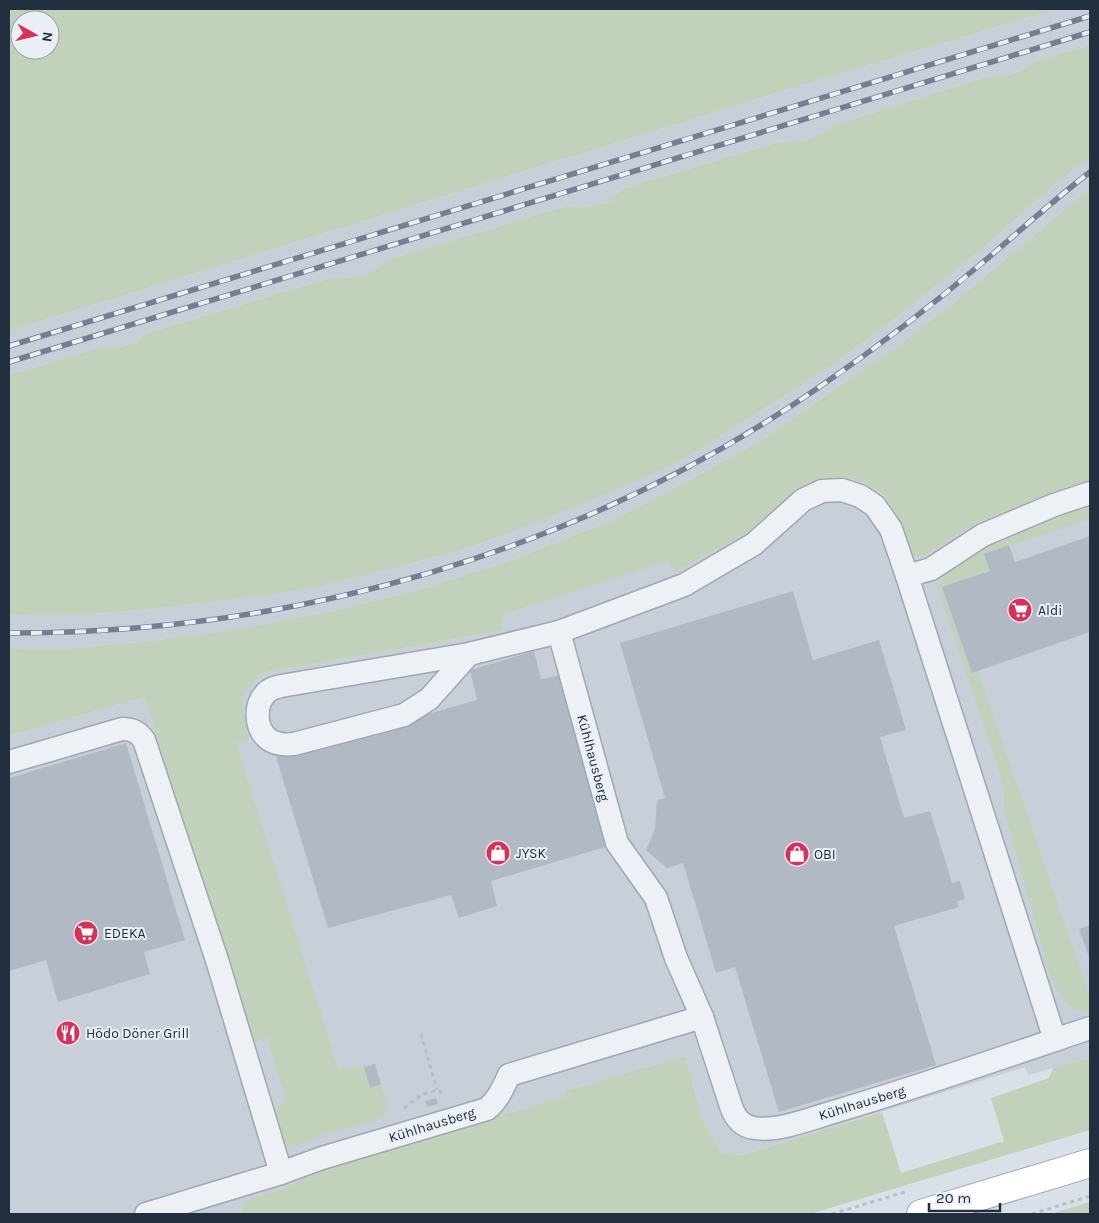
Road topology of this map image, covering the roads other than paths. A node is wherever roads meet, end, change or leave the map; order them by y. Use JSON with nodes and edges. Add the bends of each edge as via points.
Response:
{"nodes":[{"id":1,"x":1090,"y":493,"type":"edge"},
{"id":2,"x":908,"y":576,"type":"junction"},
{"id":3,"x":559,"y":632,"type":"junction"},
{"id":4,"x":469,"y":654,"type":"junction"},
{"id":5,"x":9,"y":762,"type":"edge"},
{"id":6,"x":702,"y":1017,"type":"junction"},
{"id":7,"x":1090,"y":1028,"type":"edge"},
{"id":8,"x":1055,"y":1040,"type":"junction"},
{"id":9,"x":1090,"y":1163,"type":"edge"},
{"id":10,"x":280,"y":1173,"type":"junction"},
{"id":11,"x":146,"y":1214,"type":"edge"},
{"id":12,"x":921,"y":1214,"type":"edge"}],
"edges":[{"from":1,"to":2,"type":"street","via":[[984,535],[931,569]]},
{"from":2,"to":3,"type":"street","via":[[891,529],[875,506],[842,490],[822,491],[803,500],[754,544],[684,585]]},
{"from":2,"to":8,"type":"street"},
{"from":3,"to":4,"type":"street"},
{"from":3,"to":6,"type":"street","name":"Kühlhausberg","via":[[617,843],[656,898],[676,958]]},
{"from":4,"to":4,"type":"street","via":[[281,686],[267,691],[258,705],[258,721],[267,738],[280,745],[404,715],[428,699]]},
{"from":5,"to":10,"type":"street","via":[[122,728],[139,733],[144,740],[217,960]]},
{"from":6,"to":8,"type":"street","name":"Kühlhausberg","via":[[735,1116],[742,1124],[760,1129],[785,1126],[886,1096]]},
{"from":6,"to":10,"type":"street","name":"Kühlhausberg","via":[[509,1076],[487,1109]]},
{"from":7,"to":8,"type":"street","name":"Kühlhausberg"},
{"from":9,"to":12,"type":"main road"},
{"from":10,"to":11,"type":"street","name":"Kühlhausberg"}]}
